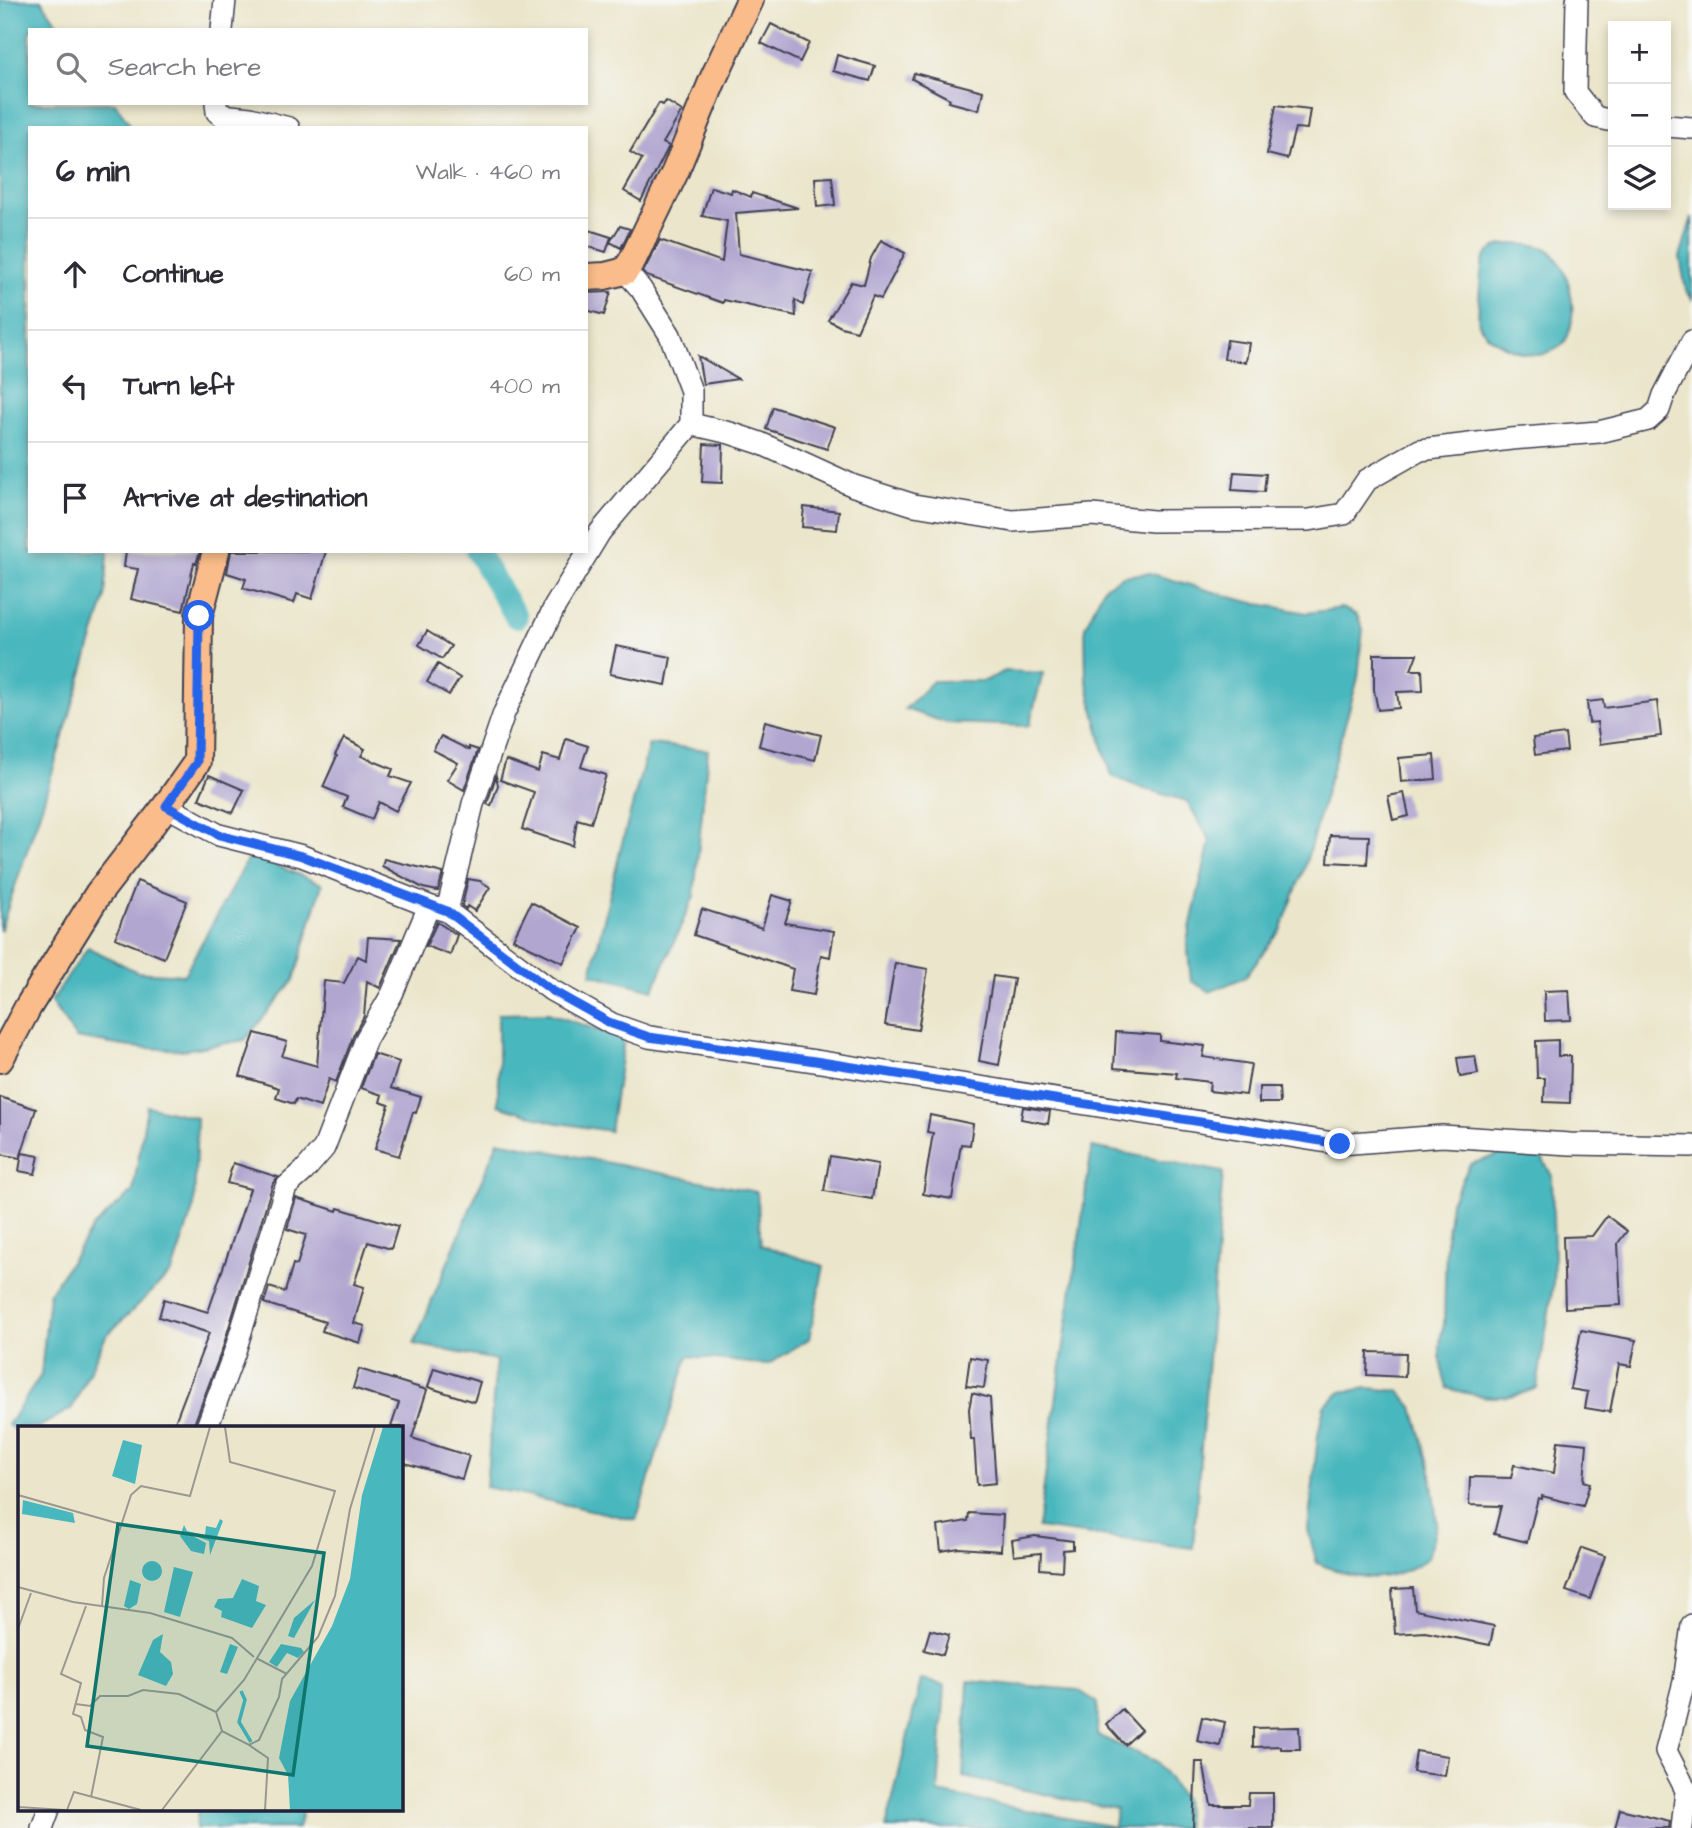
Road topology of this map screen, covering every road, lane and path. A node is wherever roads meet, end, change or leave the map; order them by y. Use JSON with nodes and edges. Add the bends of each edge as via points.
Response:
{"nodes":[{"id":1,"x":225,"y":0,"type":"edge"},
{"id":2,"x":750,"y":0,"type":"edge"},
{"id":3,"x":1577,"y":0,"type":"edge"},
{"id":4,"x":222,"y":28,"type":"edge"},
{"id":5,"x":216,"y":105,"type":"edge"},
{"id":6,"x":1608,"y":120,"type":"edge"},
{"id":7,"x":281,"y":126,"type":"edge"},
{"id":8,"x":1671,"y":126,"type":"edge"},
{"id":9,"x":1692,"y":128,"type":"edge"},
{"id":10,"x":625,"y":271,"type":"junction"},
{"id":11,"x":588,"y":277,"type":"edge"},
{"id":12,"x":1692,"y":341,"type":"edge"},
{"id":13,"x":691,"y":424,"type":"junction"},
{"id":14,"x":588,"y":552,"type":"edge"},
{"id":15,"x":215,"y":553,"type":"edge"},
{"id":16,"x":587,"y":553,"type":"edge"},
{"id":17,"x":166,"y":806,"type":"junction"},
{"id":18,"x":438,"y":909,"type":"junction"},
{"id":19,"x":0,"y":1059,"type":"edge"},
{"id":20,"x":1692,"y":1146,"type":"edge"},
{"id":21,"x":207,"y":1426,"type":"edge"},
{"id":22,"x":1692,"y":1625,"type":"edge"},
{"id":23,"x":48,"y":1811,"type":"edge"},
{"id":24,"x":42,"y":1828,"type":"edge"},
{"id":25,"x":1683,"y":1828,"type":"edge"}],
"edges":[{"from":1,"to":4,"type":"street"},
{"from":2,"to":10,"type":"main road","via":[[675,172]]},
{"from":3,"to":6,"type":"street","via":[[1574,92],[1595,117]]},
{"from":5,"to":7,"type":"street","via":[[221,115]]},
{"from":8,"to":9,"type":"street"},
{"from":10,"to":11,"type":"main road"},
{"from":10,"to":13,"type":"street","via":[[670,335],[691,391]]},
{"from":12,"to":13,"type":"street","via":[[1659,410],[1648,420],[1599,432],[1420,450],[1367,480],[1344,513],[1309,520],[1153,521],[1092,515],[1013,521],[914,505],[854,486],[730,432]]},
{"from":13,"to":14,"type":"street"},
{"from":15,"to":17,"type":"main road","via":[[199,616],[197,762]]},
{"from":16,"to":18,"type":"street","via":[[555,606],[504,713]]},
{"from":17,"to":18,"type":"street","via":[[219,835],[302,856]]},
{"from":17,"to":19,"type":"main road","via":[[98,894]]},
{"from":18,"to":20,"type":"street","via":[[551,990],[612,1024],[649,1037],[1340,1144],[1442,1136]]},
{"from":18,"to":21,"type":"street","via":[[366,1040],[324,1148],[286,1186]]},
{"from":22,"to":25,"type":"street","via":[[1684,1682],[1666,1751],[1686,1790]]},
{"from":23,"to":24,"type":"street"}]}
